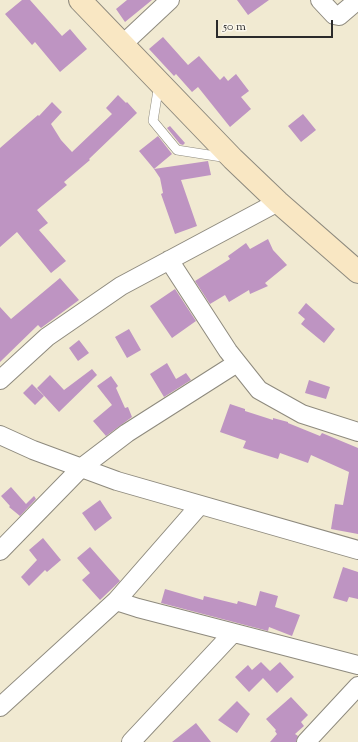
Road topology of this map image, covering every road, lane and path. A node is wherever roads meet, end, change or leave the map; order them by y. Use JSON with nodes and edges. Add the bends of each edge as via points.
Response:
{"nodes":[{"id":1,"x":80,"y":0,"type":"edge"},
{"id":2,"x":170,"y":0,"type":"edge"},
{"id":3,"x":320,"y":0,"type":"edge"},
{"id":4,"x":358,"y":0,"type":"edge"},
{"id":5,"x":123,"y":44,"type":"junction"},
{"id":6,"x":160,"y":82,"type":"junction"},
{"id":7,"x":233,"y":159,"type":"junction"},
{"id":8,"x":278,"y":202,"type":"junction"},
{"id":9,"x":170,"y":260,"type":"junction"},
{"id":10,"x":358,"y":272,"type":"edge"},
{"id":11,"x":237,"y":363,"type":"junction"},
{"id":12,"x":0,"y":380,"type":"edge"},
{"id":13,"x":358,"y":432,"type":"edge"},
{"id":14,"x":0,"y":435,"type":"edge"},
{"id":15,"x":81,"y":468,"type":"junction"},
{"id":16,"x":200,"y":505,"type":"junction"},
{"id":17,"x":358,"y":550,"type":"edge"},
{"id":18,"x":0,"y":551,"type":"edge"},
{"id":19,"x":116,"y":601,"type":"junction"},
{"id":20,"x":234,"y":633,"type":"junction"},
{"id":21,"x":358,"y":665,"type":"edge"},
{"id":22,"x":358,"y":686,"type":"edge"},
{"id":23,"x":0,"y":707,"type":"edge"},
{"id":24,"x":131,"y":742,"type":"edge"},
{"id":25,"x":306,"y":742,"type":"edge"}],
"edges":[{"from":1,"to":5,"type":"main road"},
{"from":2,"to":5,"type":"street"},
{"from":3,"to":4,"type":"street","via":[[334,15],[339,16]]},
{"from":5,"to":6,"type":"main road"},
{"from":6,"to":7,"type":"main road"},
{"from":6,"to":7,"type":"lane","via":[[152,121],[177,150]]},
{"from":7,"to":8,"type":"main road"},
{"from":8,"to":9,"type":"street"},
{"from":8,"to":10,"type":"main road"},
{"from":9,"to":11,"type":"street"},
{"from":9,"to":12,"type":"street","via":[[121,286],[46,337]]},
{"from":11,"to":13,"type":"street","via":[[259,390],[302,414]]},
{"from":11,"to":15,"type":"street","via":[[127,433]]},
{"from":14,"to":15,"type":"street"},
{"from":15,"to":16,"type":"street","via":[[117,482]]},
{"from":15,"to":18,"type":"street"},
{"from":16,"to":17,"type":"street"},
{"from":16,"to":19,"type":"street"},
{"from":19,"to":20,"type":"street"},
{"from":19,"to":23,"type":"street"},
{"from":20,"to":21,"type":"street"},
{"from":20,"to":24,"type":"street"},
{"from":22,"to":25,"type":"street"}]}
